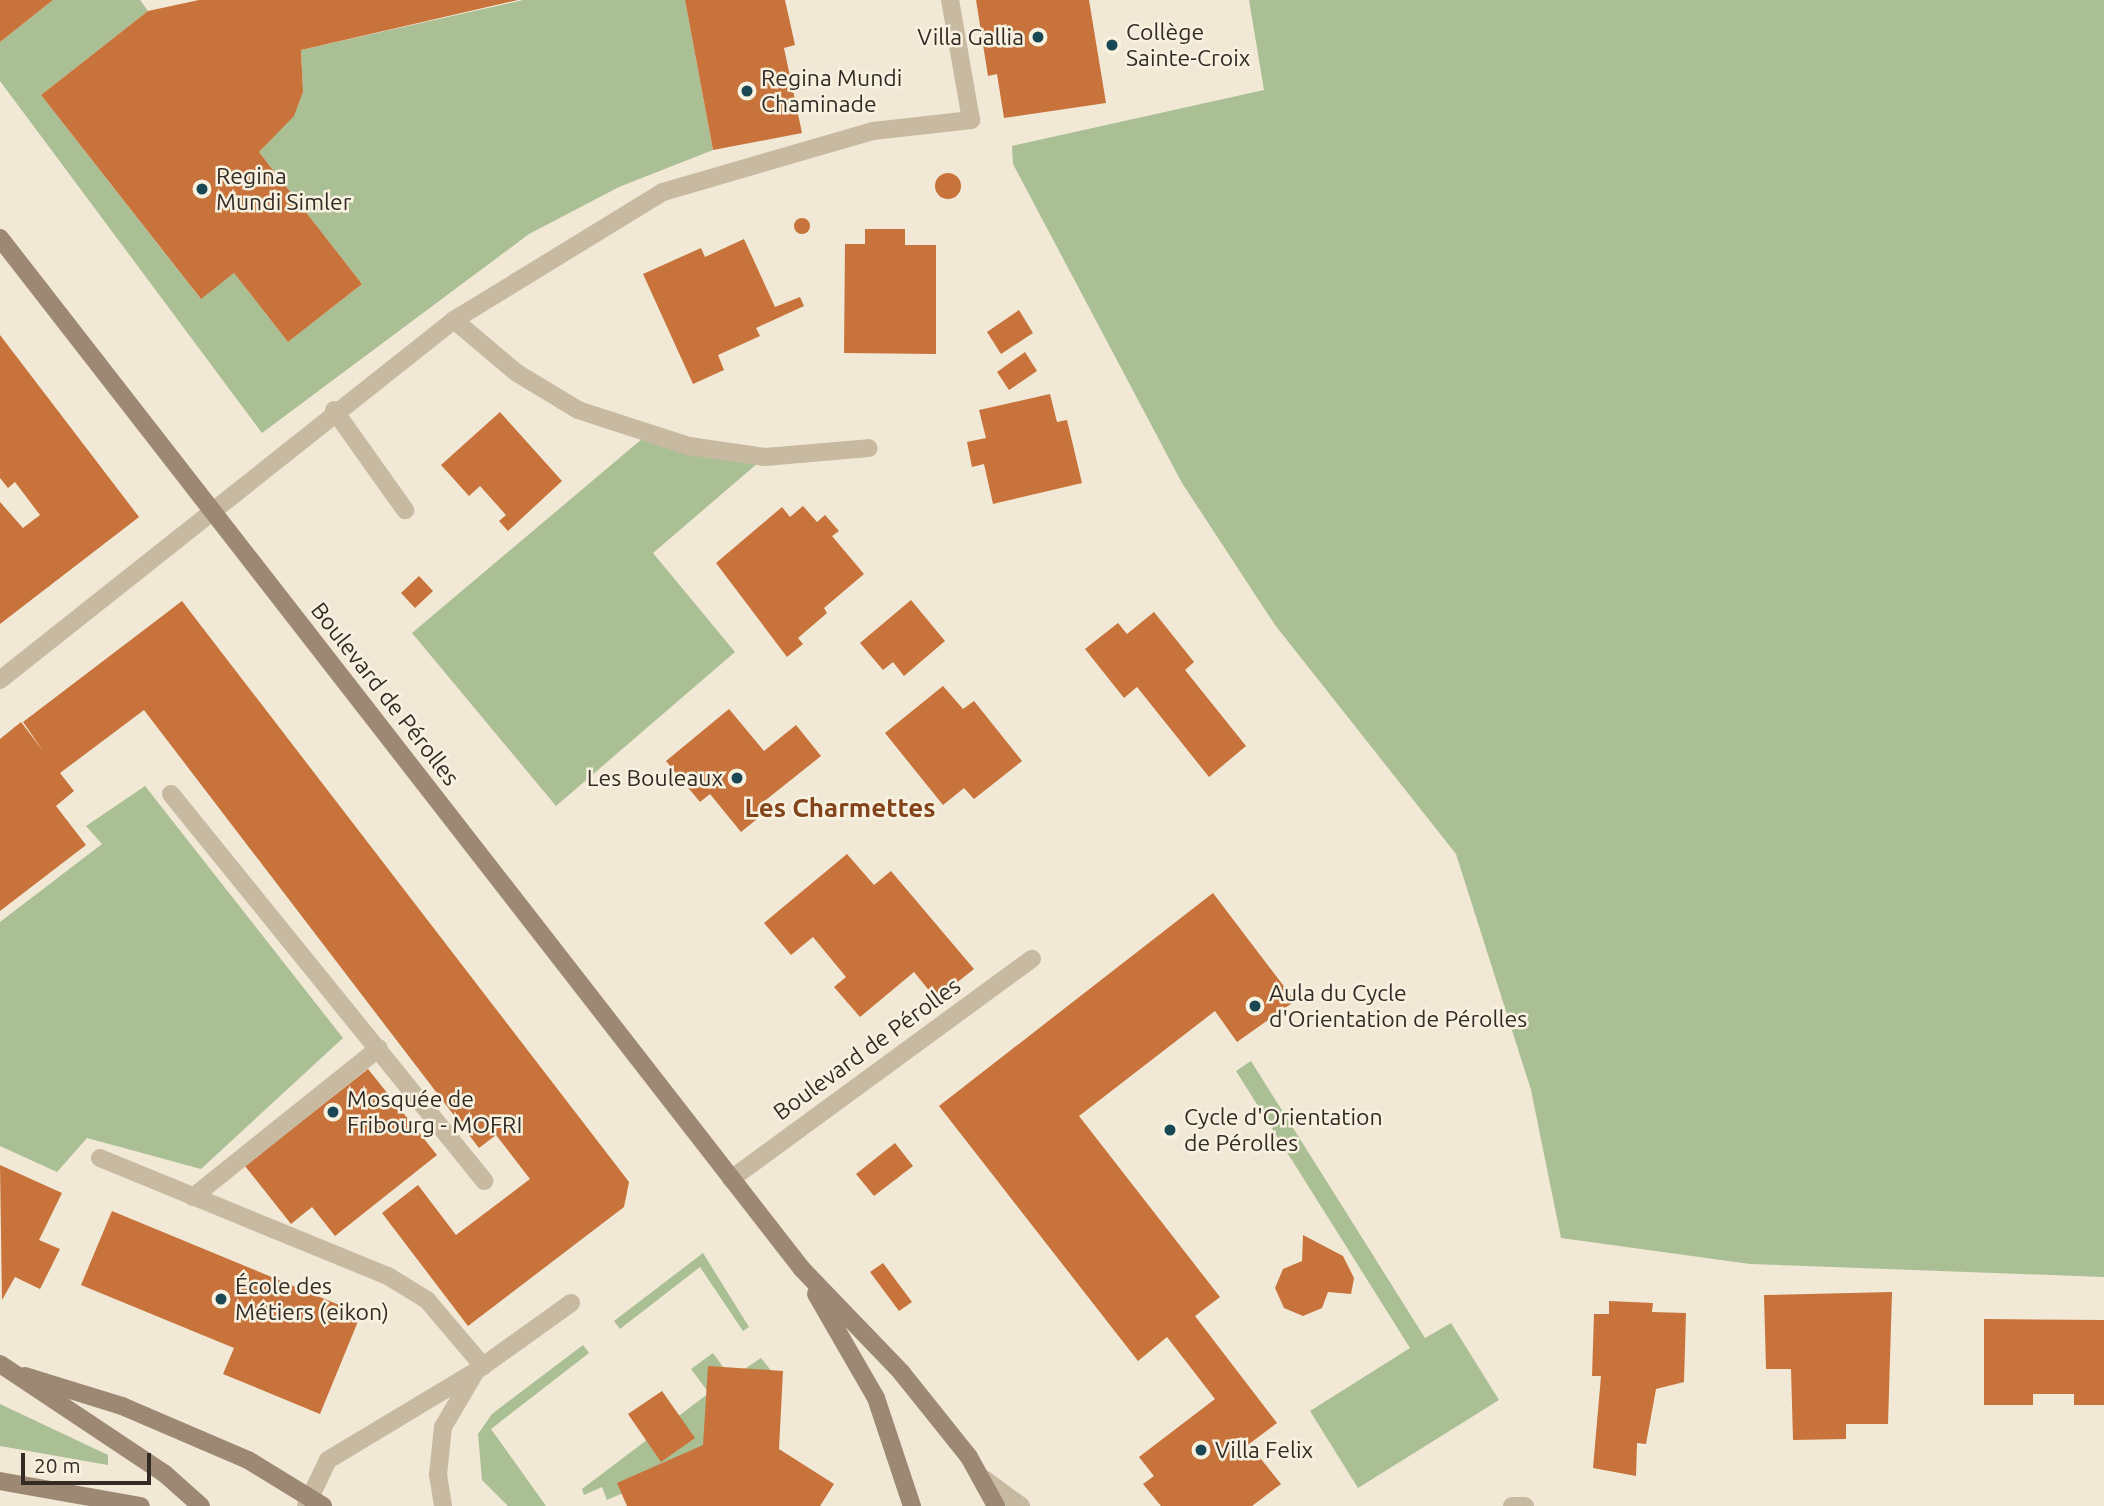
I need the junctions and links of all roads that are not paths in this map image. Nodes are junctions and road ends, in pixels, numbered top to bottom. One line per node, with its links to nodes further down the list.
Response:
1 (950, 0): 3 (street)
2 (0, 238): 7 (main road, Boulevard de Pérolles)
3 (454, 320): 4 (street); 5 (street)
4 (334, 410): 6 (street); 7 (street)
5 (869, 448)
6 (405, 510)
7 (213, 512): 8 (street); 13 (main road, Boulevard de Pérolles)
8 (0, 680)
9 (171, 794): 11 (street)
10 (1032, 959): 13 (street, Boulevard de Pérolles)
11 (379, 1048): 14 (street); 15 (street)
12 (100, 1158): 15 (street)
13 (732, 1180): 16 (main road, Boulevard de Pérolles)
14 (484, 1181)
15 (193, 1197): 19 (street)
16 (802, 1269): 21 (main road, Boulevard de Pérolles); 27 (main road, Boulevard de Pérolles)
17 (571, 1303): 19 (street)
18 (0, 1364): 20 (main road)
19 (480, 1368): 23 (street); 26 (street)
20 (25, 1376): 23 (main road); 25 (main road)
21 (984, 1479): 28 (main road, Boulevard de Pérolles); 29 (street, Boulevard de Pérolles)
22 (0, 1481): 24 (main road)
23 (313, 1503)
24 (141, 1506)
25 (201, 1506)
26 (443, 1506)
27 (912, 1506)
28 (996, 1506)
29 (1021, 1506)
30 (1512, 1506): 31 (street)
31 (1525, 1506)

